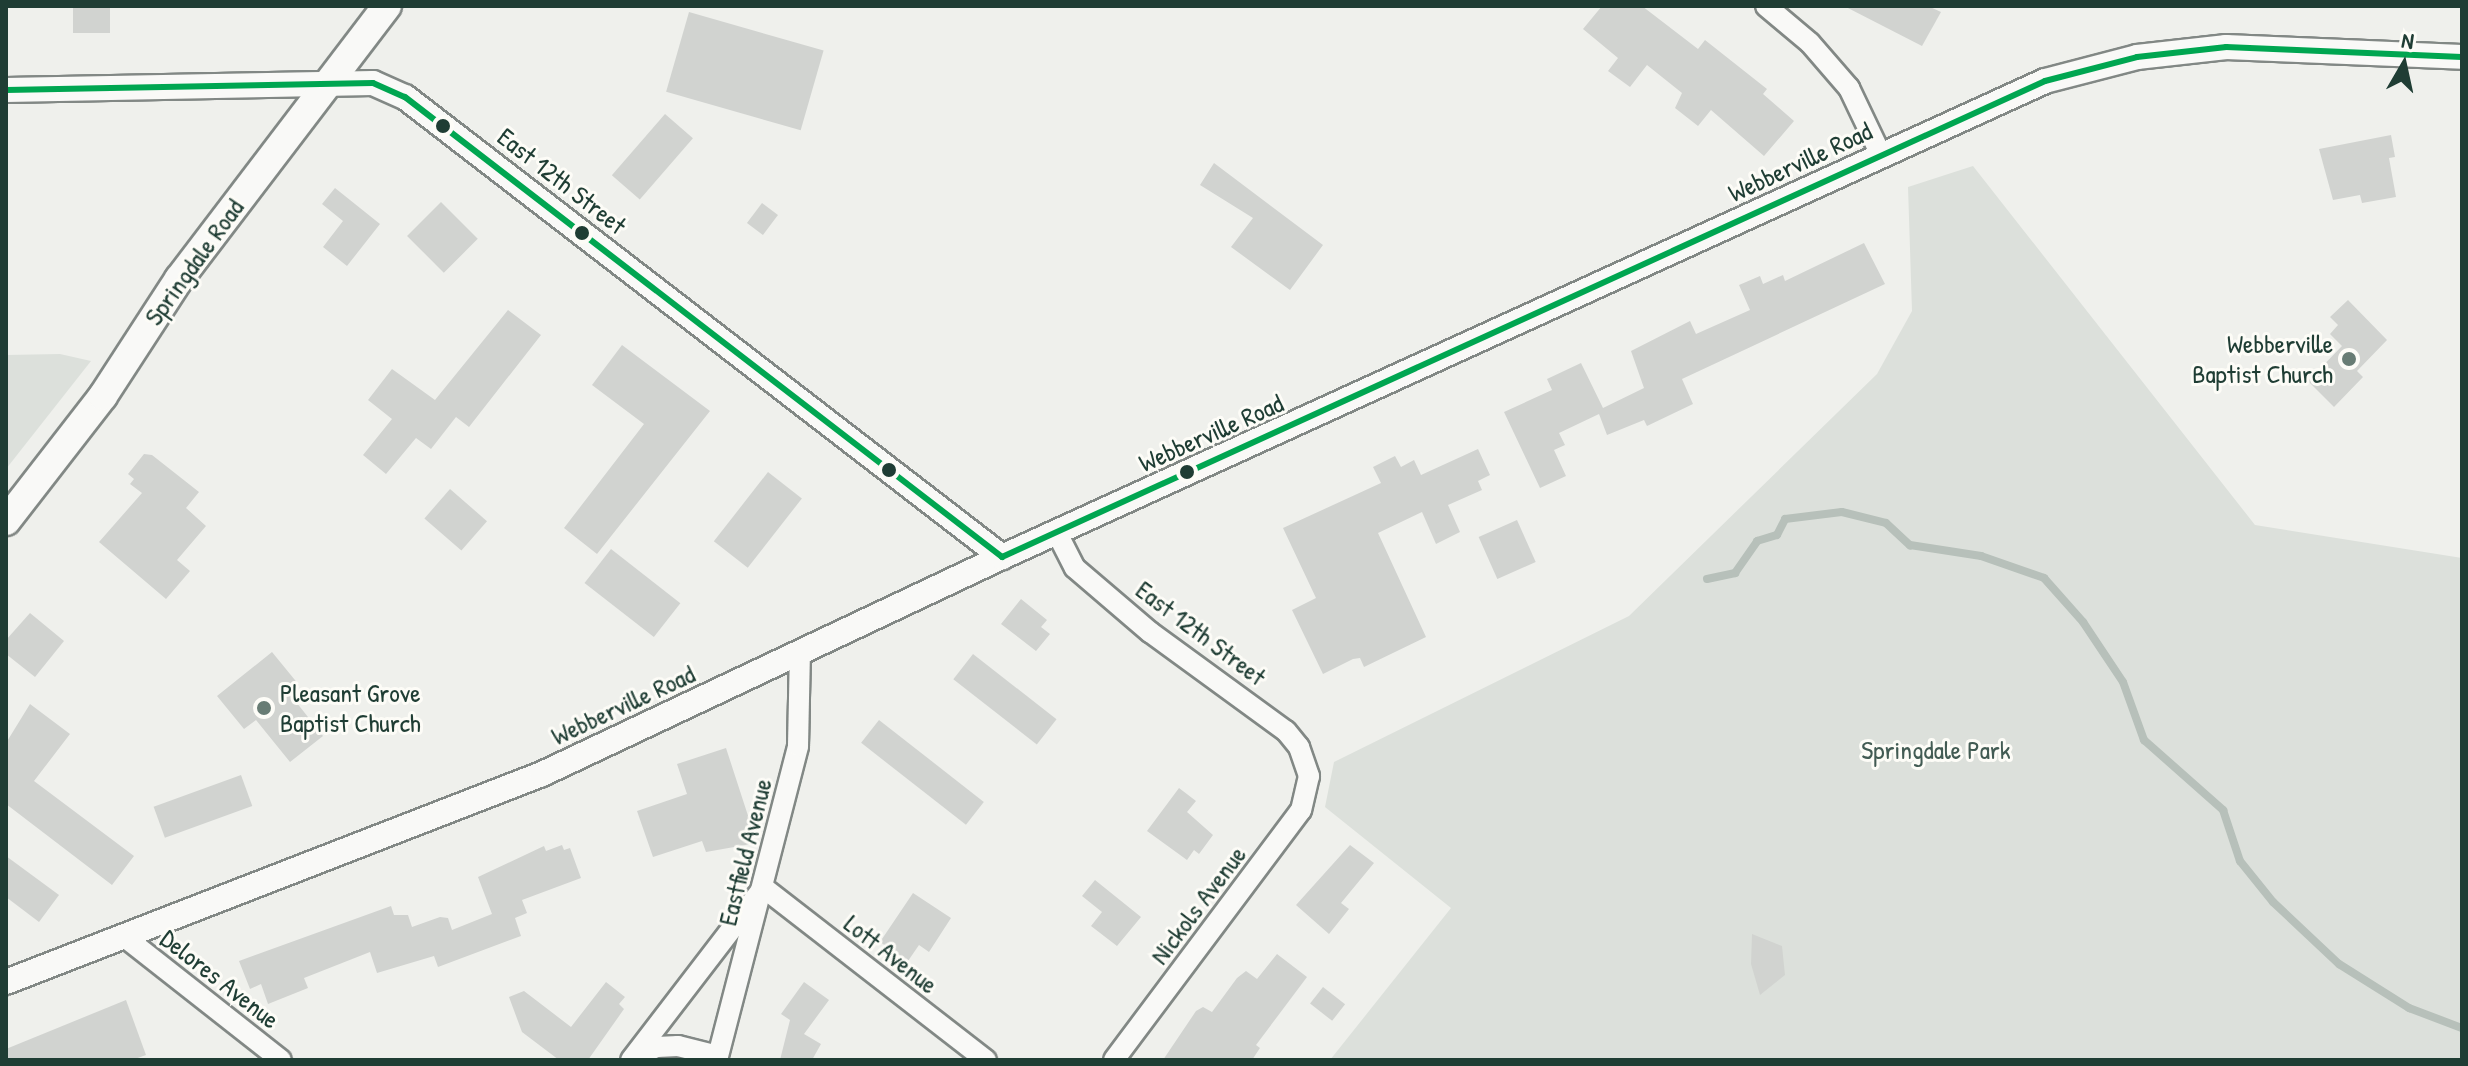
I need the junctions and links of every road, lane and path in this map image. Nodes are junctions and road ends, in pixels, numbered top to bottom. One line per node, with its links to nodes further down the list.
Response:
1 (387, 6): 4 (main road, Springdale Road)
2 (1766, 6): 6 (street)
3 (2462, 57): 6 (street, Webberville Road)
4 (327, 84): 5 (street, East 12th Street); 7 (main road, Springdale Road); 9 (street, East 12th Street)
5 (6, 90)
6 (1881, 155): 8 (street, Webberville Road)
7 (6, 521)
8 (1057, 533): 9 (street, Webberville Road); 11 (street, East 12th Street)
9 (1002, 557): 10 (street, Webberville Road)
10 (800, 653): 12 (street, Eastfield Avenue); 13 (street, Webberville Road)
11 (1309, 776): 19 (street, Nickols Avenue)
12 (764, 888): 15 (street, Eastfield Avenue); 16 (street); 18 (street, Lott Avenue)
13 (126, 938): 14 (street, Webberville Road); 17 (street, Delores Avenue)
14 (6, 982)
15 (718, 1058): 16 (street)
16 (632, 1059)
17 (281, 1060)
18 (986, 1060)
19 (1114, 1060)

